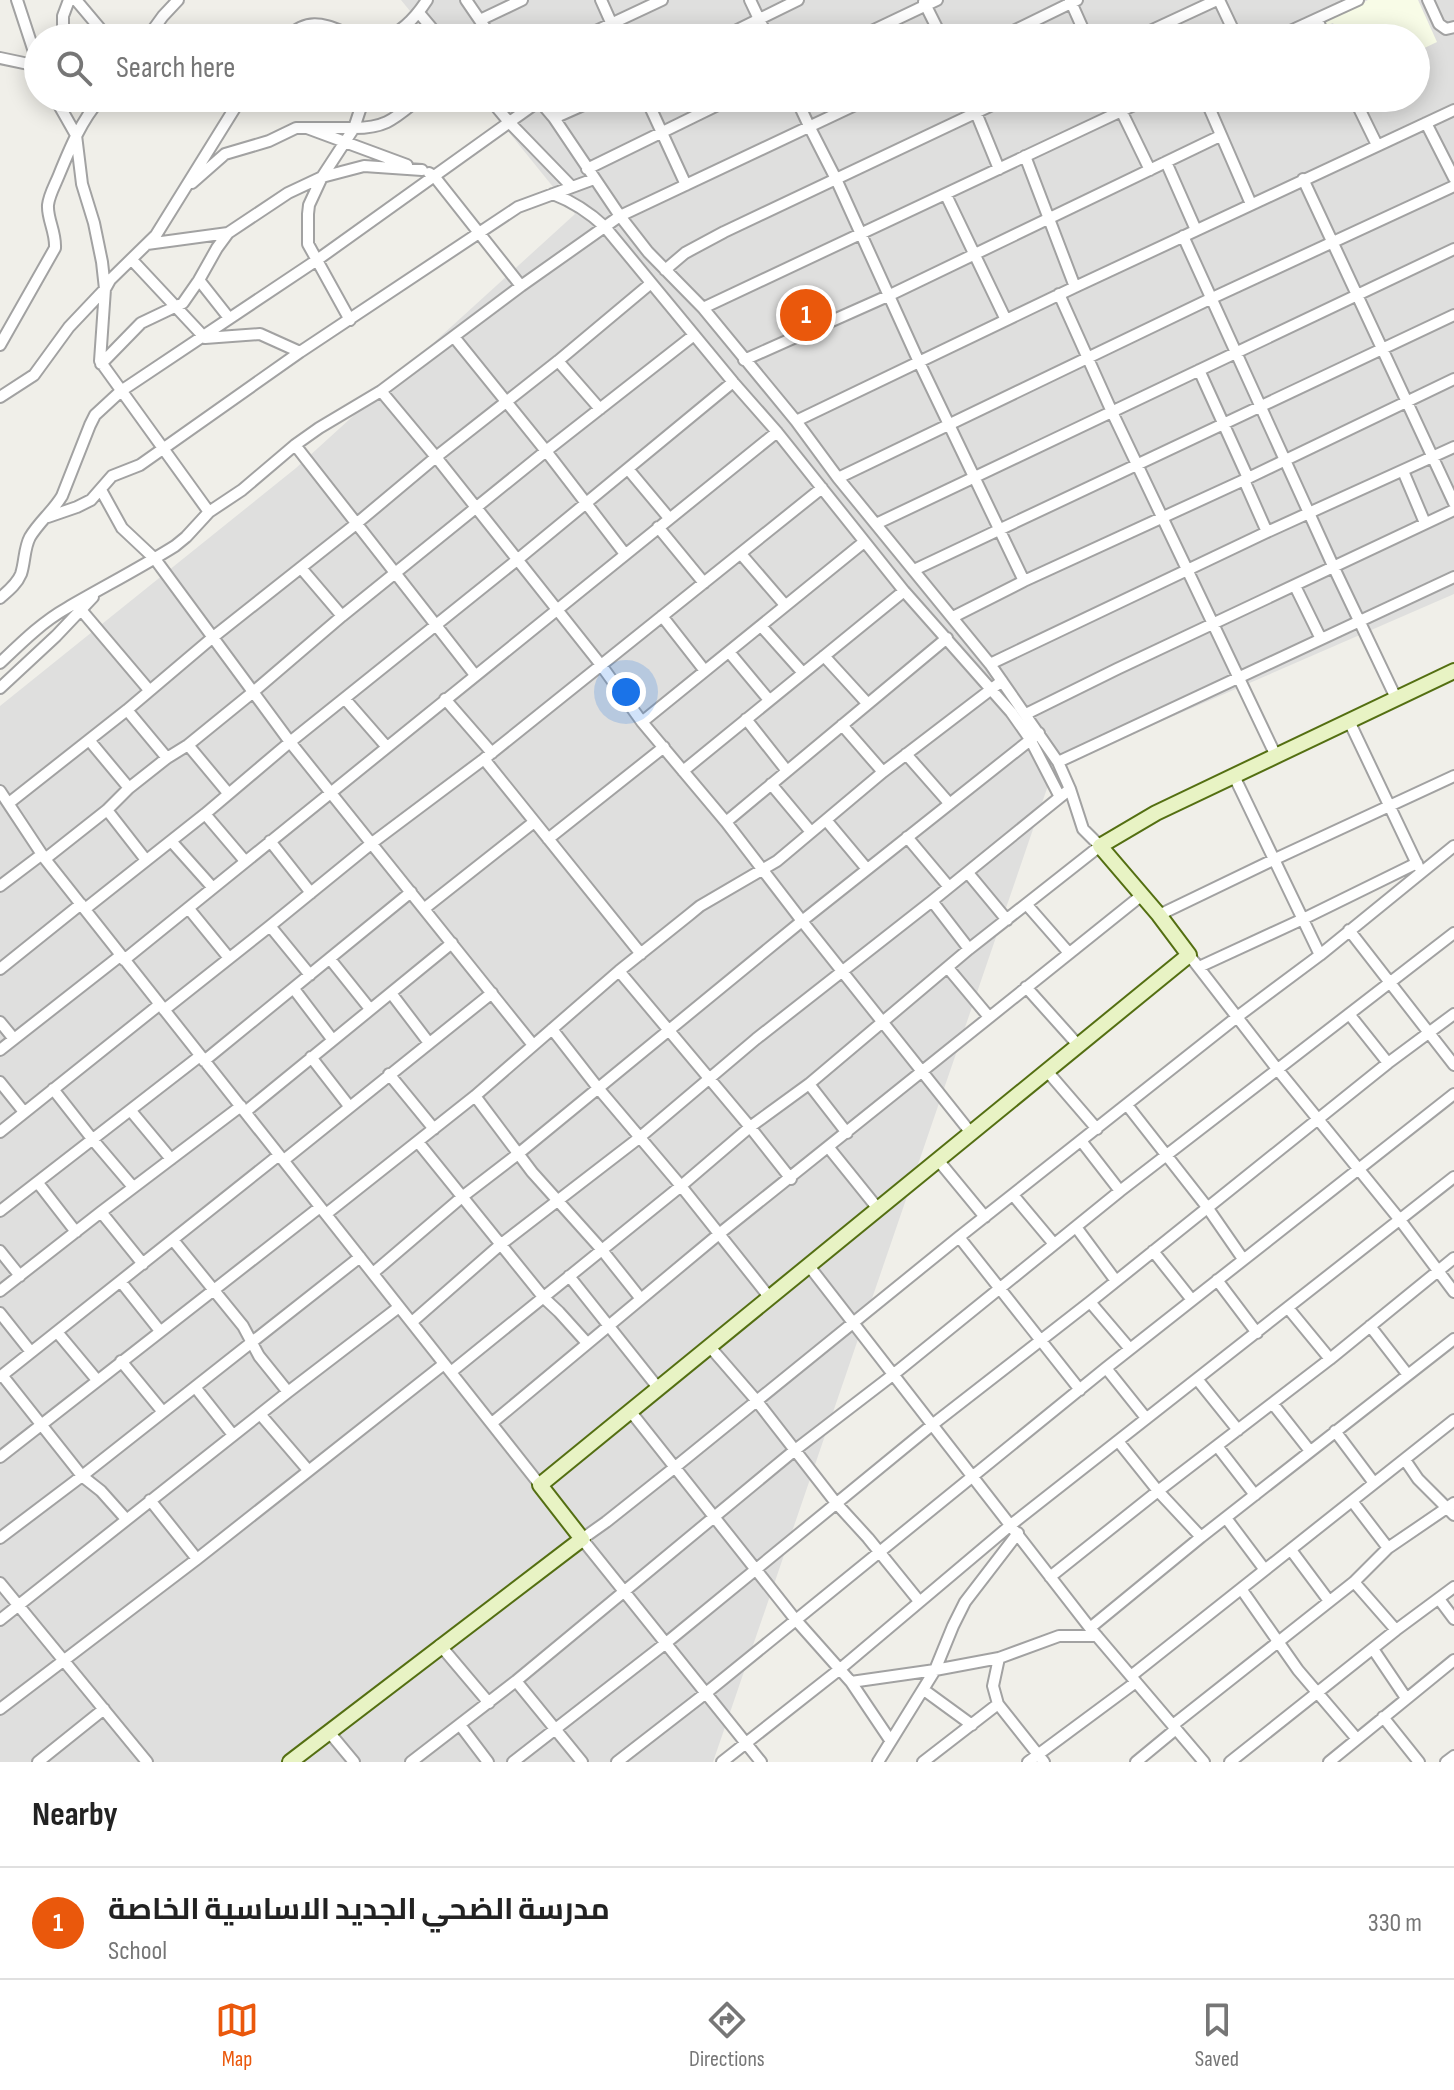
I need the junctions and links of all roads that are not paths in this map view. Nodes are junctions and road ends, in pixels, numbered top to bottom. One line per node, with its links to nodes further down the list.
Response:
1 (17, 0): 23 (street)
2 (69, 0): 24 (street)
3 (76, 0): 25 (street)
4 (178, 0): 26 (street)
5 (427, 0): 18 (street)
6 (466, 0): 21 (street)
7 (522, 0): 21 (street)
8 (601, 0): 22 (street)
9 (662, 0): 22 (street)
10 (750, 0): 19 (street)
11 (798, 0): 19 (street)
12 (937, 0): 17 (street)
13 (1218, 0): 36 (street); 37 (street)
14 (1358, 0): 20 (street)
15 (1428, 0): 40 (street)
16 (1073, 1): 34 (street); 35 (street)
17 (925, 3): 32 (street); 33 (street)
18 (419, 13): 27 (street); 28 (street)
19 (758, 19): 30 (street); 31 (street)
20 (1317, 19): 38 (street); 39 (street)
21 (480, 20): 29 (street)
22 (611, 23)
23 (25, 24)
24 (63, 24)
25 (96, 24)
26 (157, 24)
27 (406, 24)
28 (428, 24)
29 (483, 24)
30 (748, 24)
31 (761, 24)
32 (884, 24)
33 (935, 24)
34 (1027, 24)
35 (1082, 24)
36 (1166, 24)
37 (1230, 24)
38 (1306, 24)
39 (1319, 24)
40 (1453, 31)
41 (2, 56): 42 (street)
42 (24, 62)
43 (1454, 110): 64 (street)
44 (63, 112): 69 (street)
45 (92, 112): 69 (street)
46 (232, 112): 88 (street)
47 (359, 112): 67 (street)
48 (401, 112): 67 (street)
49 (501, 112): 63 (street)
50 (522, 112): 63 (street)
51 (549, 112): 62 (street)
52 (568, 112): 62 (street)
53 (653, 112): 68 (street)
54 (703, 112): 68 (street)
55 (802, 112): 65 (street)
56 (840, 112): 65 (street)
57 (977, 112): 76 (street); 83 (street)
58 (1119, 112): 73 (street)
59 (1121, 112): 78 (street)
60 (1211, 112): 70 (street)
61 (1361, 112): 72 (street)
62 (554, 118): 75 (street)
63 (509, 122): 79 (street); 87 (street)
64 (1426, 123): 72 (street); 81 (street)
65 (809, 126): 83 (street); 85 (street)
66 (307, 128): 67 (street); 71 (street); 88 (street)
67 (354, 128): 71 (street)
68 (662, 132): 75 (street); 85 (street)
69 (76, 135): 111 (street); 125 (street)
70 (1220, 136): 74 (street); 91 (street)
71 (345, 143): 77 (street); 80 (street)
72 (1377, 145): 84 (street)
73 (1025, 156): 76 (street); 93 (street)
74 (1166, 162): 78 (street); 95 (street)
75 (587, 169): 82 (street)
76 (999, 169): 90 (street)
77 (422, 170): 79 (street); 80 (street)
78 (1150, 170): 93 (street)
79 (434, 176): 97 (street); 105 (street)
80 (322, 177): 96 (street); 105 (street)
81 (1454, 178)
82 (594, 179): 87 (street); 92 (street)
83 (836, 179): 98 (street); 106 (street)
84 (1303, 179): 91 (street); 101 (street)
85 (686, 185): 92 (street)
86 (1454, 186): 101 (street)
87 (572, 187): 89 (street)
88 (181, 193): 100 (street)
89 (553, 194): 94 (street); 97 (street)
90 (946, 195): 98 (street); 103 (street)
91 (1251, 204): 95 (street)
92 (620, 216): 94 (street); 106 (street)
93 (1049, 219): 103 (street); 110 (street)
94 (605, 227): 108 (street); 109 (street)
95 (1196, 230): 99 (street)
96 (228, 233): 100 (street); 107 (street)
97 (479, 233): 109 (street); 120 (street)
98 (860, 234): 113 (street); 117 (street)
99 (1183, 236): 110 (street); 115 (street)
100 (147, 244): 104 (street)
101 (1332, 244): 114 (street); 115 (street)
102 (1454, 249): 114 (street)
103 (974, 254): 113 (street); 121 (street)
104 (132, 260): 111 (street); 116 (street)
105 (317, 260): 119 (street); 120 (street)
106 (665, 270): 117 (street)
107 (199, 280): 116 (street); 119 (street)
108 (650, 284): 122 (street); 131 (street)
109 (521, 286): 124 (street)
110 (1075, 287): 112 (street)
111 (105, 289): 133 (street); 139 (street)
112 (1059, 294): 121 (street); 129 (street)
113 (890, 295): 130 (street); 132 (street)
114 (1357, 295): 126 (street); 128 (street)
115 (1210, 299): 128 (street); 129 (street)
116 (177, 307): 123 (street); 133 (street)
117 (703, 308): 130 (street)
118 (1454, 315): 126 (street)
119 (229, 318): 123 (street)
120 (350, 320): 127 (street)
121 (1006, 320): 132 (street)
122 (694, 335): 136 (street); 143 (street)
123 (202, 336): 127 (street); 137 (street)
124 (454, 337): 138 (street); 141 (street)
125 (0, 345)
126 (1382, 349): 140 (street); 142 (street)
127 (300, 352): 151 (street)
128 (1236, 353): 134 (street); 142 (street)
129 (1087, 358): 144 (street); 146 (street)
130 (744, 360): 145 (street)
131 (558, 361): 141 (street); 143 (street)
132 (919, 362): 145 (street); 146 (street)
133 (101, 364): 137 (street)
134 (1199, 370): 144 (street); 147 (street)
135 (1454, 379): 140 (street)
136 (733, 382): 148 (street); 157 (street)
137 (121, 391): 151 (street); 170 (street)
138 (381, 391): 149 (street); 153 (street)
139 (0, 397)
140 (1407, 402): 154 (street); 155 (street)
141 (506, 403): 152 (street); 153 (street)
142 (1261, 406): 147 (street); 155 (street)
143 (600, 409): 152 (street)
144 (1112, 412): 156 (street); 159 (street)
145 (796, 421): 160 (street)
146 (949, 423): 159 (street); 160 (street)
147 (1223, 424): 156 (street); 161 (street)
148 (777, 432): 162 (street); 172 (street)
149 (295, 445): 168 (street); 174 (street)
150 (1454, 447): 154 (street)
151 (164, 448): 163 (street); 168 (street)
152 (546, 451): 164 (street); 166 (street)
153 (436, 457): 166 (street); 174 (street)
154 (1433, 457): 158 (street); 165 (street)
155 (1286, 460): 161 (street); 169 (street)
156 (1137, 464): 171 (street); 177 (street)
157 (628, 469): 164 (street); 172 (street)
158 (1403, 471): 169 (street); 173 (street)
159 (973, 476): 175 (street); 177 (street)
160 (838, 478): 175 (street)
161 (1246, 479): 171 (street); 178 (street)
162 (822, 488): 179 (street); 181 (street)
163 (101, 490): 170 (street); 182 (street)
164 (586, 503): 180 (street); 183 (street)
165 (1454, 503)
166 (475, 509): 183 (street); 188 (street)
167 (1454, 510): 173 (street)
168 (209, 512): 182 (street)
169 (1309, 514): 178 (street); 185 (street)
170 (47, 517): 195 (street)
171 (1162, 517): 187 (street); 190 (street)
172 (669, 518): 176 (street)
173 (1425, 523): 185 (street)
174 (356, 524): 184 (street); 188 (street)
175 (876, 524): 186 (street)
176 (658, 527): 180 (street); 191 (street)
177 (998, 529): 186 (street); 190 (street)
178 (1267, 532): 187 (street)
179 (864, 542): 194 (street); 196 (street)
180 (625, 554): 197 (street)
181 (741, 554): 191 (street); 196 (street)
182 (155, 559): 193 (street); 206 (street)
183 (517, 560): 197 (street); 203 (street)
184 (301, 568): 199 (street); 206 (street)
185 (1334, 568): 192 (street); 202 (street)
186 (914, 570): 201 (street)
187 (1187, 571): 204 (street); 212 (street)
188 (394, 574): 199 (street); 203 (street)
189 (1454, 577): 202 (street)
190 (1024, 581): 201 (street)
191 (704, 583): 200 (street)
192 (1295, 586): 204 (street); 208 (street)
193 (99, 591): 198 (street); 211 (street)
194 (904, 591): 207 (street); 210 (street)
195 (0, 598)
196 (785, 605): 205 (street)
197 (556, 610): 213 (street); 217 (street)
198 (82, 611): 220 (street); 222 (street)
199 (342, 616): 223 (street)
200 (662, 616): 213 (street); 214 (street)
201 (953, 617): 212 (street)
202 (1359, 621): 208 (street); 224 (street)
203 (436, 625): 217 (street); 225 (street)
204 (1213, 625): 218 (street); 230 (street)
205 (761, 626): 209 (street); 216 (street)
206 (212, 638): 222 (street); 223 (street)
207 (947, 638): 221 (street); 228 (street)
208 (1321, 639): 218 (street)
209 (729, 652): 214 (street); 227 (street)
210 (824, 656): 216 (street); 228 (street)
211 (0, 663)
212 (990, 664): 219 (street)
213 (601, 665): 233 (street); 242 (street)
214 (705, 671): 233 (street)
215 (1454, 671): 224 (main road)
216 (803, 673): 227 (street)
217 (475, 675): 226 (street)
218 (1237, 679): 243 (street); 245 (street)
219 (1002, 681): 221 (street); 230 (street)
220 (0, 688)
221 (992, 689): 235 (street); 241 (street)
222 (149, 690): 229 (street)
223 (252, 693): 237 (street); 238 (street)
224 (1396, 698): 232 (main road)
225 (345, 699): 237 (street); 239 (street)
226 (445, 699): 239 (street); 242 (street)
227 (769, 700): 231 (street)
228 (867, 703): 234 (street)
229 (127, 710): 236 (street); 244 (street)
230 (1026, 714): 235 (street)
231 (746, 719): 246 (street); 247 (street)
232 (1349, 721): 243 (main road); 259 (street)
233 (642, 722): 240 (street)
234 (842, 725): 247 (street); 248 (street)
235 (1035, 736): 245 (street); 256 (street); 258 (street)
236 (89, 740): 252 (street); 257 (street)
237 (290, 742): 254 (street); 255 (street)
238 (188, 745): 244 (street); 255 (street)
239 (386, 746): 254 (street)
240 (664, 747): 246 (street); 267 (street)
241 (906, 754): 248 (street); 258 (street)
242 (488, 756): 263 (street); 270 (street)
243 (1276, 756): 249 (main road)
244 (167, 758): 252 (street)
245 (1058, 762): 253 (street)
246 (683, 771): 264 (street)
247 (787, 771): 251 (street)
248 (883, 772): 262 (street)
249 (1234, 776): 271 (main road); 274 (street)
250 (1454, 776): 259 (street)
251 (771, 784): 264 (street); 265 (street)
252 (129, 788): 260 (street)
253 (1070, 789): 256 (street); 271 (street)
254 (331, 792): 269 (street); 270 (street)
255 (228, 793): 261 (street)
256 (1060, 797): 280 (street)
257 (4, 799): 273 (street)
258 (949, 803): 266 (street)
259 (1390, 806): 274 (street); 277 (street)
260 (107, 810): 273 (street); 275 (street)
261 (205, 814): 268 (street); 276 (street)
262 (826, 820): 265 (street); 279 (street)
263 (534, 822): 267 (street); 290 (street)
264 (726, 822): 278 (street)
265 (811, 832): 278 (street)
266 (907, 837): 279 (street); 282 (street)
267 (548, 839): 302 (street)
268 (171, 841): 275 (street); 283 (street)
269 (270, 841): 276 (street); 285 (street)
270 (372, 843): 284 (street); 285 (street)
271 (1100, 846): 286 (main road); 288 (street)
272 (1454, 846): 277 (street)
273 (43, 857): 281 (street); 289 (street)
274 (1275, 859): 292 (street); 293 (street)
275 (146, 860): 289 (street)
276 (245, 861): 283 (street)
277 (1419, 867): 293 (street); 297 (street)
278 (764, 869): 295 (street); 302 (street)
279 (867, 869): 295 (street)
280 (968, 873): 282 (street); 294 (street)
281 (0, 886)
282 (949, 887): 287 (street)
283 (213, 888): 291 (street)
284 (411, 892): 290 (street); 307 (street)
285 (311, 893): 296 (street)
286 (1142, 895): 292 (main road); 301 (street)
287 (932, 901): 300 (street); 312 (street)
288 (1027, 905): 294 (street); 301 (street)
289 (83, 906): 305 (street); 310 (street)
290 (425, 908): 299 (street)
291 (189, 909): 305 (street); 306 (street)
292 (1159, 915): 303 (main road)
293 (1303, 919): 304 (street); 308 (street)
294 (1007, 920): 300 (street)
295 (802, 921): 312 (street); 328 (street)
296 (270, 926): 306 (street); 313 (street)
297 (1349, 930): 304 (street); 314 (street)
298 (1454, 933): 314 (street)
299 (452, 943): 317 (street); 318 (street)
300 (969, 949): 309 (street)
301 (1069, 953): 315 (street)
302 (641, 954): 311 (street)
303 (1189, 955): 308 (street); 334 (main road)
304 (1320, 955): 324 (street)
305 (122, 958): 319 (street); 330 (street)
306 (229, 958): 319 (street)
307 (330, 959): 313 (street); 320 (street)
308 (1199, 967): 324 (street)
309 (948, 968): 323 (street); 325 (street)
310 (0, 969)
311 (619, 971): 327 (street); 328 (street)
312 (843, 972): 325 (street); 344 (street)
313 (310, 975): 316 (street)
314 (1389, 982): 321 (street); 329 (street)
315 (1026, 987): 323 (street); 334 (street)
316 (294, 989): 331 (street); 337 (street)
317 (391, 993): 320 (street); 332 (street)
318 (492, 993): 332 (street); 333 (street)
319 (161, 1007): 337 (street); 348 (street)
320 (370, 1009): 331 (street)
321 (1349, 1014): 338 (street); 340 (street)
322 (1454, 1014): 329 (street)
323 (989, 1017): 341 (street)
324 (1237, 1017): 340 (street); 351 (street)
325 (883, 1021): 341 (street); 346 (street)
326 (0, 1022): 330 (street)
327 (552, 1029): 333 (street); 347 (street)
328 (669, 1031): 344 (street); 347 (street)
329 (1430, 1033): 338 (street); 339 (street)
330 (14, 1039): 335 (street)
331 (332, 1039): 336 (street)
332 (429, 1043): 343 (street)
333 (533, 1045): 350 (street)
334 (1078, 1045): 342 (main road)
335 (0, 1050)
336 (311, 1057): 352 (street); 353 (street)
337 (202, 1058): 353 (street); 354 (street)
338 (1388, 1063): 356 (street)
339 (1454, 1065)
340 (1278, 1070): 356 (street); 369 (street)
341 (922, 1071): 361 (street); 362 (street)
342 (1047, 1071): 359 (street); 362 (main road)
343 (389, 1074): 352 (street); 358 (street)
344 (709, 1078): 357 (street); 363 (street)
345 (0, 1082): 355 (street)
346 (809, 1084): 357 (street); 361 (street)
347 (598, 1088): 363 (street); 368 (street)
348 (53, 1089): 355 (street); 364 (street)
349 (1454, 1094): 373 (street)
350 (475, 1096): 358 (street); 368 (street)
351 (1127, 1105): 359 (street); 369 (street)
352 (349, 1106): 370 (street)
353 (243, 1109): 370 (street); 371 (street)
354 (131, 1111): 364 (street); 371 (street)
355 (24, 1112): 360 (street)
356 (1318, 1120): 373 (street); 383 (street)
357 (750, 1127): 375 (street); 377 (street)
358 (434, 1129): 365 (street)
359 (1097, 1129): 366 (street)
360 (0, 1132)
361 (847, 1133): 367 (street)
362 (971, 1133): 372 (main road)
363 (639, 1138): 377 (street); 382 (street)
364 (93, 1140): 376 (street); 378 (street)
365 (418, 1142): 381 (street); 385 (street)
366 (1082, 1142): 379 (street); 380 (street)
367 (829, 1148): 375 (street); 386 (street)
368 (518, 1154): 381 (street); 382 (street)
369 (1167, 1156): 379 (street); 383 (street)
370 (282, 1157): 385 (street); 394 (street)
371 (171, 1159): 378 (street)
372 (938, 1160): 386 (main road); 388 (street)
373 (1357, 1169): 389 (street); 402 (street)
374 (1454, 1177): 389 (street)
375 (791, 1179): 392 (street)
376 (38, 1183): 384 (street); 391 (street)
377 (681, 1186): 392 (street); 397 (street)
378 (133, 1187): 387 (street)
379 (1120, 1191): 390 (street)
380 (1013, 1195): 388 (street); 395 (street)
381 (462, 1197): 396 (street); 406 (street)
382 (557, 1199): 396 (street); 397 (street)
383 (1207, 1207): 399 (street); 402 (street)
384 (1, 1208)
385 (323, 1210): 400 (street); 412 (street)
386 (879, 1210): 404 (main road)
387 (101, 1212): 391 (street); 403 (street)
388 (985, 1217): 393 (street)
389 (1400, 1220): 405 (street); 422 (street)
390 (1076, 1227): 395 (street); 410 (street)
391 (76, 1232): 407 (street)
392 (719, 1234): 417 (street); 418 (street)
393 (959, 1237): 413 (street); 425 (street)
394 (173, 1240): 403 (street); 412 (street)
395 (1054, 1244): 413 (street)
396 (500, 1245): 416 (street); 424 (street)
397 (602, 1250): 408 (street); 418 (street)
398 (0, 1251): 407 (street)
399 (1153, 1251): 410 (street); 419 (street)
400 (360, 1257): 406 (street); 432 (street)
401 (1454, 1258): 405 (street)
402 (1243, 1259): 409 (street)
403 (143, 1264): 411 (street)
404 (809, 1266): 417 (main road); 425 (street)
405 (1437, 1271): 415 (street); 427 (street)
406 (373, 1273): 421 (street)
407 (20, 1276): 414 (street)
408 (569, 1276): 416 (street); 426 (street)
409 (1217, 1280): 419 (street); 430 (street)
410 (1116, 1281): 420 (street)
411 (121, 1282): 428 (street); 429 (street)
412 (212, 1289): 428 (street); 432 (street)
413 (999, 1290): 433 (street); 442 (street)
414 (0, 1291)
415 (1454, 1292)
416 (544, 1298): 434 (street); 440 (street)
417 (770, 1298): 435 (main road)
418 (641, 1299): 426 (street)
419 (1192, 1300): 436 (street)
420 (1090, 1302): 433 (street); 436 (street)
421 (399, 1307): 424 (street); 450 (street)
422 (1288, 1308): 430 (street); 438 (street)
423 (0, 1313): 437 (street)
424 (412, 1322): 440 (street)
425 (854, 1322): 442 (street); 451 (street)
426 (608, 1326): 434 (street); 448 (street)
427 (1370, 1326): 438 (street); 443 (street)
428 (160, 1331): 439 (street)
429 (57, 1332): 437 (street); 446 (street)
430 (1257, 1333): 445 (street)
431 (1454, 1339): 443 (street)
432 (252, 1341): 447 (street); 450 (street)
433 (1039, 1341): 449 (street); 460 (street)
434 (587, 1343): 458 (street)
435 (710, 1347): 448 (main road); 451 (street)
436 (1130, 1349): 441 (street)
437 (31, 1352): 444 (street)
438 (1330, 1359): 452 (street)
439 (121, 1361): 446 (street); 453 (street)
440 (448, 1368): 458 (street); 471 (street)
441 (1106, 1368): 449 (street); 456 (street)
442 (894, 1374): 460 (street); 466 (street)
443 (1408, 1375): 462 (street)
444 (1, 1376): 459 (street)
445 (1197, 1379): 456 (street); 461 (street)
446 (97, 1380): 459 (street)
447 (195, 1387): 453 (street); 463 (street)
448 (659, 1389): 454 (main road)
449 (1080, 1390): 472 (street)
450 (288, 1392): 455 (street)
451 (756, 1400): 466 (street); 470 (street)
452 (1273, 1404): 461 (street); 467 (street)
453 (163, 1412): 473 (street)
454 (631, 1412): 470 (street); 475 (main road)
455 (260, 1414): 463 (street); 471 (street)
456 (1146, 1418): 464 (street)
457 (1454, 1420): 469 (street)
458 (492, 1423): 475 (street)
459 (41, 1425): 468 (street); 473 (street)
460 (932, 1425): 472 (street); 480 (street)
461 (1238, 1430): 465 (street)
462 (1335, 1431): 467 (street); 474 (street)
463 (233, 1435): 478 (street)
464 (1118, 1441): 476 (street); 485 (street)
465 (1217, 1446): 476 (street); 477 (street)
466 (795, 1450): 480 (street); 482 (street)
467 (1310, 1451): 477 (street)
468 (0, 1457)
469 (1405, 1460): 474 (street); 481 (street)
470 (674, 1468): 482 (street); 488 (street)
471 (308, 1470): 492 (street)
472 (972, 1475): 485 (street); 491 (street)
473 (82, 1476): 484 (street); 487 (street)
474 (1374, 1483): 479 (street)
475 (540, 1485): 488 (main road)
476 (1158, 1491): 486 (street); 495 (street)
477 (1255, 1495): 483 (street)
478 (150, 1500): 484 (street); 492 (street)
479 (1352, 1501): 489 (street); 490 (street)
480 (836, 1503): 491 (street); 493 (street)
481 (1452, 1508): 489 (street)
482 (715, 1517): 493 (street); 500 (street)
483 (1226, 1518): 486 (street); 494 (street)
484 (126, 1519): 504 (street)
485 (1015, 1529): 495 (street); 502 (street); 518 (street)
486 (1201, 1537): 509 (street)
487 (0, 1538)
488 (582, 1539): 500 (street); 512 (main road)
489 (1388, 1548): 496 (street)
490 (1291, 1550): 494 (street); 503 (street)
491 (879, 1553): 502 (street); 505 (street)
492 (197, 1559): 516 (street)
493 (756, 1569): 505 (street); 511 (street)
494 (1265, 1570): 499 (street)
495 (1050, 1577): 509 (street)
496 (1354, 1582): 503 (street); 508 (street)
497 (0, 1583): 504 (street)
498 (1454, 1587): 501 (street)
499 (1242, 1590): 510 (street); 519 (street)
500 (624, 1591): 511 (street); 520 (street)
501 (1439, 1599): 506 (street); 508 (street)
502 (919, 1601): 517 (street)
503 (1329, 1601): 510 (street)
504 (20, 1605): 507 (street); 516 (street)
505 (795, 1619): 517 (street); 524 (street)
506 (1454, 1619)
507 (0, 1620)
508 (1396, 1630): 513 (street)
509 (1094, 1632): 514 (street); 519 (street)
510 (1277, 1641): 523 (street); 533 (street)
511 (666, 1643): 524 (street); 534 (street)
512 (440, 1645): 526 (street); 535 (main road)
513 (1373, 1649): 523 (street); 525 (street)
514 (999, 1658): 518 (street); 527 (street)
515 (1454, 1660): 525 (street)
516 (64, 1661): 528 (street); 529 (street)
517 (840, 1669): 521 (street); 538 (street)
518 (935, 1670): 521 (street); 522 (street)
519 (1133, 1679): 533 (street); 540 (street)
520 (516, 1681): 526 (street); 534 (street)
521 (851, 1682): 537 (street)
522 (924, 1690): 532 (street); 537 (street)
523 (1316, 1692): 536 (street); 557 (street)
524 (706, 1693): 538 (street); 549 (street)
525 (1406, 1698): 530 (street)
526 (489, 1703): 531 (street)
527 (998, 1704): 532 (street); 540 (street)
528 (0, 1709)
529 (104, 1709): 541 (street); 542 (street)
530 (1383, 1717): 536 (street); 559 (street)
531 (460, 1725): 545 (street); 546 (street)
532 (972, 1725): 553 (street)
533 (1174, 1727): 555 (street); 556 (street)
534 (556, 1728): 547 (street); 548 (street)
535 (329, 1732): 543 (main road); 544 (street)
536 (1357, 1739): 558 (street)
537 (890, 1740): 552 (street)
538 (747, 1743): 550 (street); 551 (street)
539 (1454, 1756): 560 (street)
540 (1041, 1758): 554 (street)
541 (38, 1762)
542 (147, 1762)
543 (290, 1762)
544 (354, 1762)
545 (411, 1762)
546 (488, 1762)
547 (513, 1762)
548 (582, 1762)
549 (617, 1762)
550 (722, 1762)
551 (761, 1762)
552 (878, 1762)
553 (923, 1762)
554 (1028, 1762)
555 (1136, 1762)
556 (1204, 1762)
557 (1230, 1762)
558 (1329, 1762)
559 (1419, 1762)
560 (1446, 1762)

